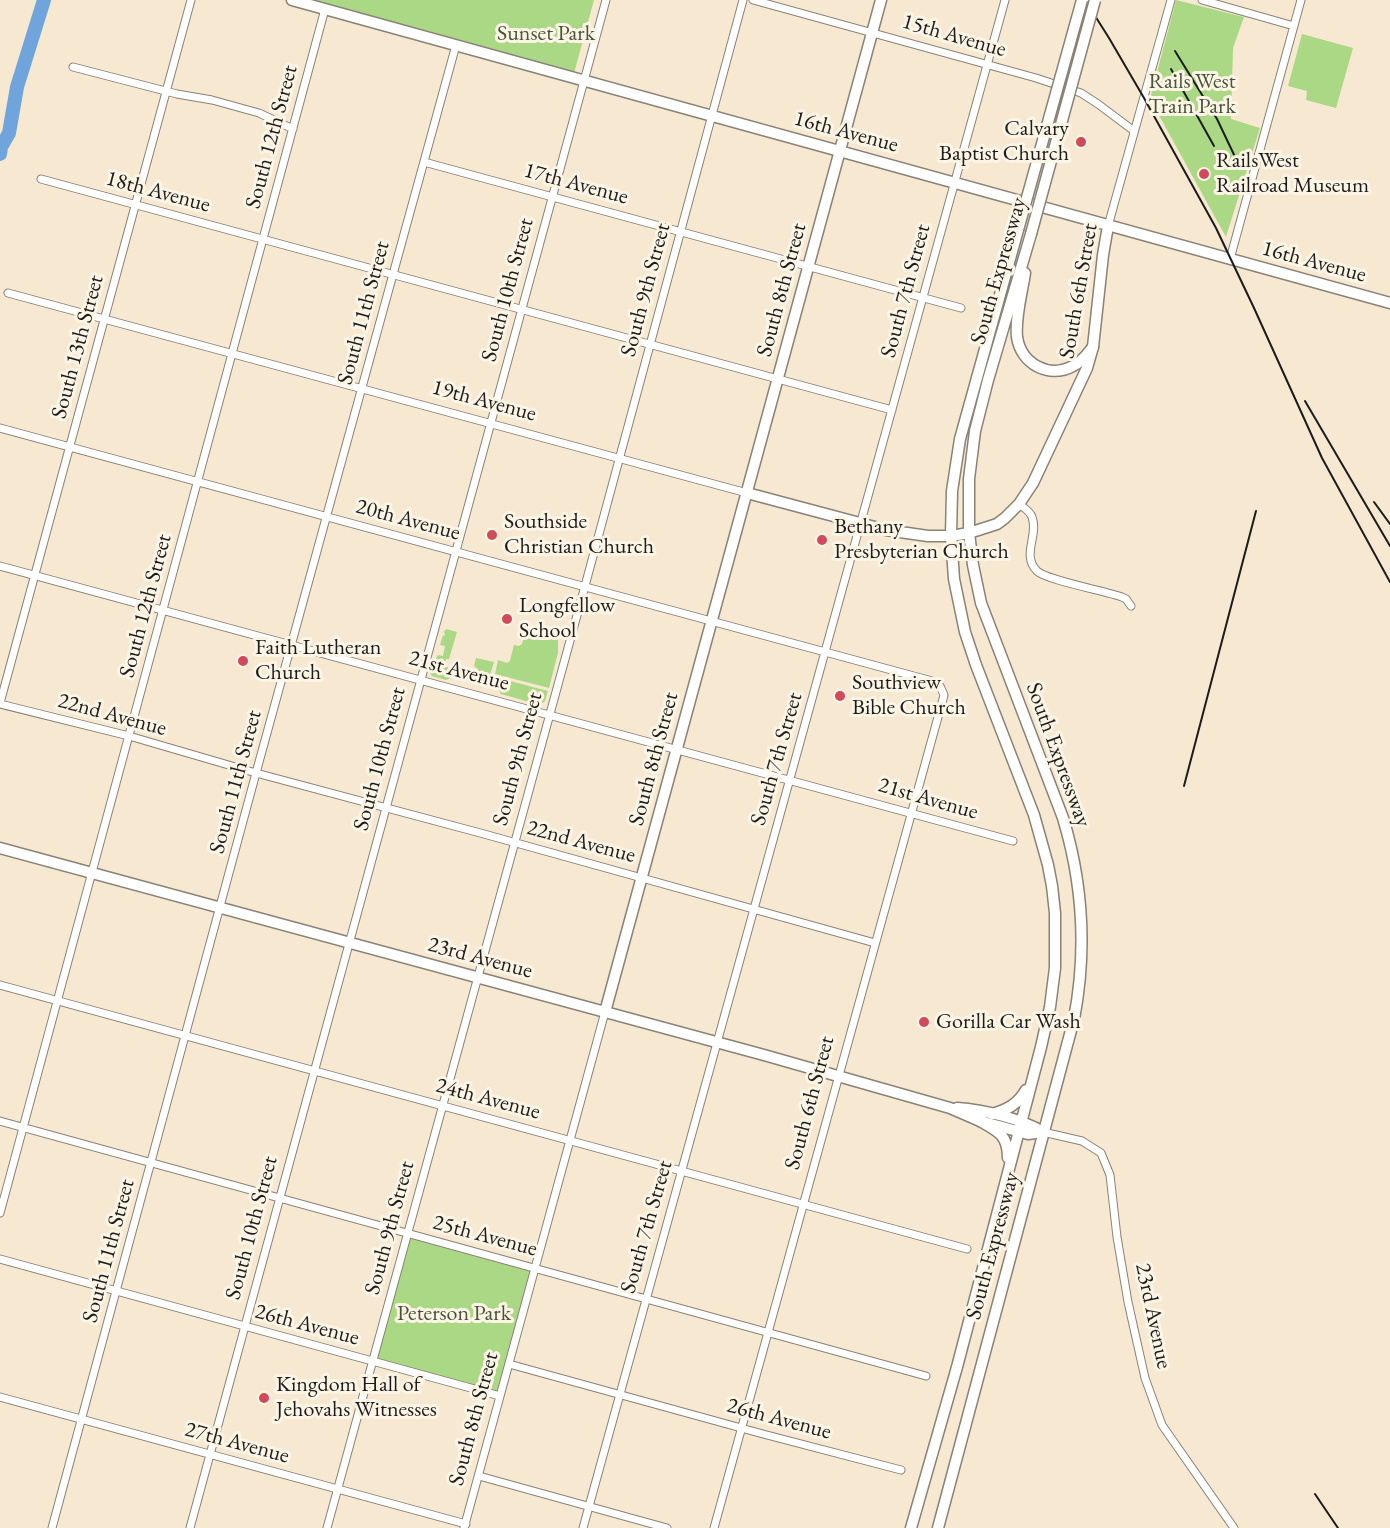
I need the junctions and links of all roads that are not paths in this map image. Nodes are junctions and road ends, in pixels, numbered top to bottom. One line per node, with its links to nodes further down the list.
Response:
1 (191, 0): 20 (street, South 13th Street)
2 (292, 0): 13 (main road, 16th Avenue)
3 (606, 0): 19 (street, South 10th Street)
4 (743, 0): 21 (street, South 9th Street)
5 (753, 0): 15 (street, 15th Avenue)
6 (881, 0): 15 (main road, South 8th Street)
7 (1005, 0): 17 (street, South 7th Street)
8 (1082, 0): 59 (main road, South Expressway, bridge)
9 (1095, 0): 32 (main road, South Expressway, bridge)
10 (1171, 0): 23 (street, South 6th Street)
11 (1202, 0): 14 (street)
12 (1301, 0): 14 (street)
13 (325, 9): 16 (main road, 16th Avenue); 22 (street, South 12th Street)
14 (1294, 26): 34 (street)
15 (872, 32): 17 (street, 15th Avenue); 24 (main road, South 8th Street)
16 (456, 45): 19 (main road, 16th Avenue); 25 (street, South 11th Street)
17 (987, 65): 23 (street, 15th Avenue); 27 (street, South 7th Street)
18 (73, 67): 20 (street)
19 (584, 80): 21 (main road, 16th Avenue); 28 (street, South 10th Street)
20 (166, 91): 22 (street); 29 (street, South 13th Street)
21 (712, 116): 24 (main road, 16th Avenue); 31 (street, South 9th Street)
22 (293, 129): 33 (street, South 12th Street)
23 (1134, 131): 30 (street, South 6th Street)
24 (840, 151): 27 (main road, 16th Avenue); 35 (main road, South 8th Street)
25 (424, 162): 28 (street, 17th Avenue); 36 (street, South 11th Street)
26 (40, 179): 29 (street, 18th Avenue)
27 (955, 182): 30 (main road, 16th Avenue); 38 (street, South 7th Street)
28 (552, 196): 31 (street, 17th Avenue); 41 (street, South 10th Street)
29 (135, 205): 33 (street, 18th Avenue); 42 (street, South 13th Street)
30 (1108, 226): 34 (main road, 16th Avenue); 44 (main road, South 6th Street)
31 (680, 231): 35 (street, 17th Avenue); 43 (street, South 9th Street)
32 (1031, 234): 44 (main road); 58 (main road, South Expressway)
33 (263, 240): 36 (street, 18th Avenue); 45 (street, South 12th Street)
34 (1230, 259): 39 (main road, 16th Avenue)
35 (809, 266): 38 (street, 17th Avenue); 46 (main road, South 8th Street)
36 (393, 275): 41 (street, 18th Avenue); 47 (street, South 11th Street)
37 (8, 293): 42 (street, 19th Avenue)
38 (923, 297): 40 (street, 17th Avenue); 48 (street, South 7th Street)
39 (1390, 303)
40 (961, 308)
41 (521, 310): 43 (street, 18th Avenue); 49 (street, South 10th Street)
42 (105, 318): 45 (street, 19th Avenue); 51 (street, South 13th Street)
43 (650, 344): 46 (street, 18th Avenue); 52 (street, South 9th Street)
44 (1093, 347): 55 (main road, South 6th Street)
45 (233, 353): 47 (street, 19th Avenue); 53 (street, South 12th Street)
46 (778, 379): 48 (street, 18th Avenue); 54 (main road, South 8th Street)
47 (362, 388): 49 (street, 19th Avenue); 56 (street, South 11th Street)
48 (892, 410): 57 (street, South 7th Street)
49 (490, 423): 52 (street, 19th Avenue); 60 (street, South 10th Street)
50 (0, 428): 51 (street, 20th Avenue)
51 (70, 447): 53 (street, 20th Avenue); 62 (street, South 13th Street)
52 (619, 458): 54 (street, 19th Avenue); 63 (street, South 9th Street)
53 (198, 482): 56 (street, 20th Avenue); 65 (street, South 12th Street)
54 (747, 493): 57 (main road, 19th Avenue); 66 (main road, South 8th Street)
55 (1020, 504): 58 (main road, South 6th Street); 64 (street)
56 (327, 517): 60 (street, 20th Avenue); 67 (street, South 11th Street)
57 (861, 523): 59 (main road, 19th Avenue); 68 (street, South 7th Street)
58 (969, 533): 59 (main road, South 6th Street); 104 (main road, South Expressway)
59 (951, 536): 95 (main road, South Expressway)
60 (455, 551): 63 (street, 20th Avenue); 69 (street, South 10th Street)
61 (0, 566): 62 (street, 21st Avenue)
62 (34, 575): 65 (street, 21st Avenue); 71 (street, South 13th Street)
63 (585, 586): 66 (street, 20th Avenue); 72 (street, South 9th Street)
64 (1131, 606)
65 (164, 610): 67 (street, 21st Avenue); 73 (street, South 12th Street)
66 (712, 621): 68 (street, 20th Avenue); 74 (main road, South 8th Street)
67 (292, 645): 69 (street, 21st Avenue); 75 (street, South 11th Street)
68 (825, 652): 70 (street, 20th Avenue); 76 (street, South 7th Street)
69 (421, 680): 72 (street, 21st Avenue); 77 (street, South 10th Street)
70 (942, 689): 78 (street, South 6th Street)
71 (0, 703): 73 (street, 22nd Avenue)
72 (549, 714): 74 (street, 21st Avenue); 80 (street, South 9th Street)
73 (129, 736): 75 (street, 22nd Avenue); 82 (street, South 12th Street)
74 (677, 749): 76 (street, 21st Avenue); 83 (main road, South 8th Street)
75 (256, 773): 77 (street, 22nd Avenue); 84 (street, South 11th Street)
76 (790, 780): 78 (street, 21st Avenue); 85 (street, South 7th Street)
77 (386, 807): 80 (street, 22nd Avenue); 86 (street, South 10th Street)
78 (911, 813): 79 (street, 21st Avenue); 87 (street, South 6th Street)
79 (1013, 841)
80 (514, 842): 83 (street, 22nd Avenue); 88 (street, South 9th Street)
81 (0, 848): 82 (main road, 23rd Avenue)
82 (92, 873): 84 (main road, 23rd Avenue); 90 (street, South 12th Street)
83 (642, 878): 85 (street, 22nd Avenue); 91 (main road, South 8th Street)
84 (220, 908): 86 (main road, 23rd Avenue); 92 (street, South 11th Street)
85 (754, 908): 87 (street, 22nd Avenue); 93 (street, South 7th Street)
86 (349, 942): 88 (main road, 23rd Avenue); 94 (street, South 10th Street)
87 (874, 943): 96 (street, South 6th Street)
88 (477, 977): 91 (main road, 23rd Avenue); 97 (street, South 9th Street)
89 (0, 985): 90 (street, 24th Avenue)
90 (58, 1000): 92 (street, 24th Avenue); 103 (street, South 12th Street)
91 (605, 1012): 93 (main road, 23rd Avenue); 105 (street, South 8th Street)
92 (186, 1035): 94 (street, 24th Avenue); 106 (street, South 11th Street)
93 (717, 1042): 96 (main road, 23rd Avenue); 108 (street, South 7th Street)
94 (314, 1070): 97 (street, 24th Avenue); 109 (street, South 10th Street)
95 (1034, 1074): 99 (main road); 102 (main road, South Expressway)
96 (838, 1076): 98 (main road, 23rd Avenue); 110 (street, South 6th Street)
97 (442, 1105): 105 (street, 24th Avenue); 112 (street, South 9th Street)
98 (950, 1108): 99 (main road, 23rd Avenue); 101 (main road, 23rd Avenue)
99 (992, 1114): 102 (main road, 23rd Avenue)
100 (0, 1121): 103 (street, 25th Avenue)
101 (980, 1121): 102 (main road, 23rd Avenue); 107 (main road)
102 (1019, 1126): 104 (main road, 23rd Avenue); 107 (main road, South Expressway)
103 (23, 1127): 106 (street, 25th Avenue); 111 (street, South 12th Street)
104 (1043, 1132): 141 (main road, South Expressway); 142 (street, 23rd Avenue)
105 (570, 1140): 108 (street, 24th Avenue); 115 (street, South 8th Street)
106 (151, 1163): 109 (street, 25th Avenue); 116 (street, South 11th Street)
107 (1008, 1169): 140 (main road, South Expressway)
108 (681, 1170): 110 (street, 24th Avenue); 117 (street, South 7th Street)
109 (279, 1198): 112 (street, 25th Avenue); 118 (street, South 10th Street)
110 (802, 1204): 113 (street, 24th Avenue); 119 (street, South 6th Street)
111 (0, 1213)
112 (407, 1233): 115 (street, 25th Avenue); 120 (street, South 9th Street)
113 (967, 1249)
114 (0, 1259): 116 (street, 26th Avenue)
115 (535, 1268): 117 (street, 25th Avenue); 121 (street, South 8th Street)
116 (116, 1292): 118 (street, 26th Avenue); 126 (street, South 11th Street)
117 (646, 1298): 119 (street, 25th Avenue); 123 (street, South 7th Street)
118 (244, 1326): 120 (street, 26th Avenue); 128 (street, South 10th Street)
119 (767, 1332): 122 (street, 25th Avenue); 127 (street, South 6th Street)
120 (372, 1361): 124 (street, 26th Avenue); 131 (street, South 9th Street)
121 (509, 1364): 123 (street, 26th Avenue); 124 (street, South 8th Street)
122 (926, 1376)
123 (619, 1395): 127 (street, 26th Avenue); 132 (street, South 7th Street)
124 (500, 1396): 130 (street, South 8th Street)
125 (0, 1397): 126 (street, 27th Avenue)
126 (82, 1420): 128 (street, 27th Avenue); 134 (street, South 11th Street)
127 (741, 1428): 129 (street, 26th Avenue); 139 (street, South 6th Street)
128 (210, 1455): 131 (street, 27th Avenue); 135 (street, South 10th Street)
129 (901, 1470)
130 (478, 1476): 132 (street); 133 (street, South 8th Street)
131 (337, 1489): 133 (street, 27th Avenue); 136 (street, South 9th Street)
132 (589, 1506): 137 (street, South 7th Street); 138 (street)
133 (465, 1526)
134 (52, 1528)
135 (190, 1528)
136 (327, 1528)
137 (583, 1528)
138 (667, 1528)
139 (714, 1528)
140 (911, 1528)
141 (938, 1528)
142 (1234, 1528)

